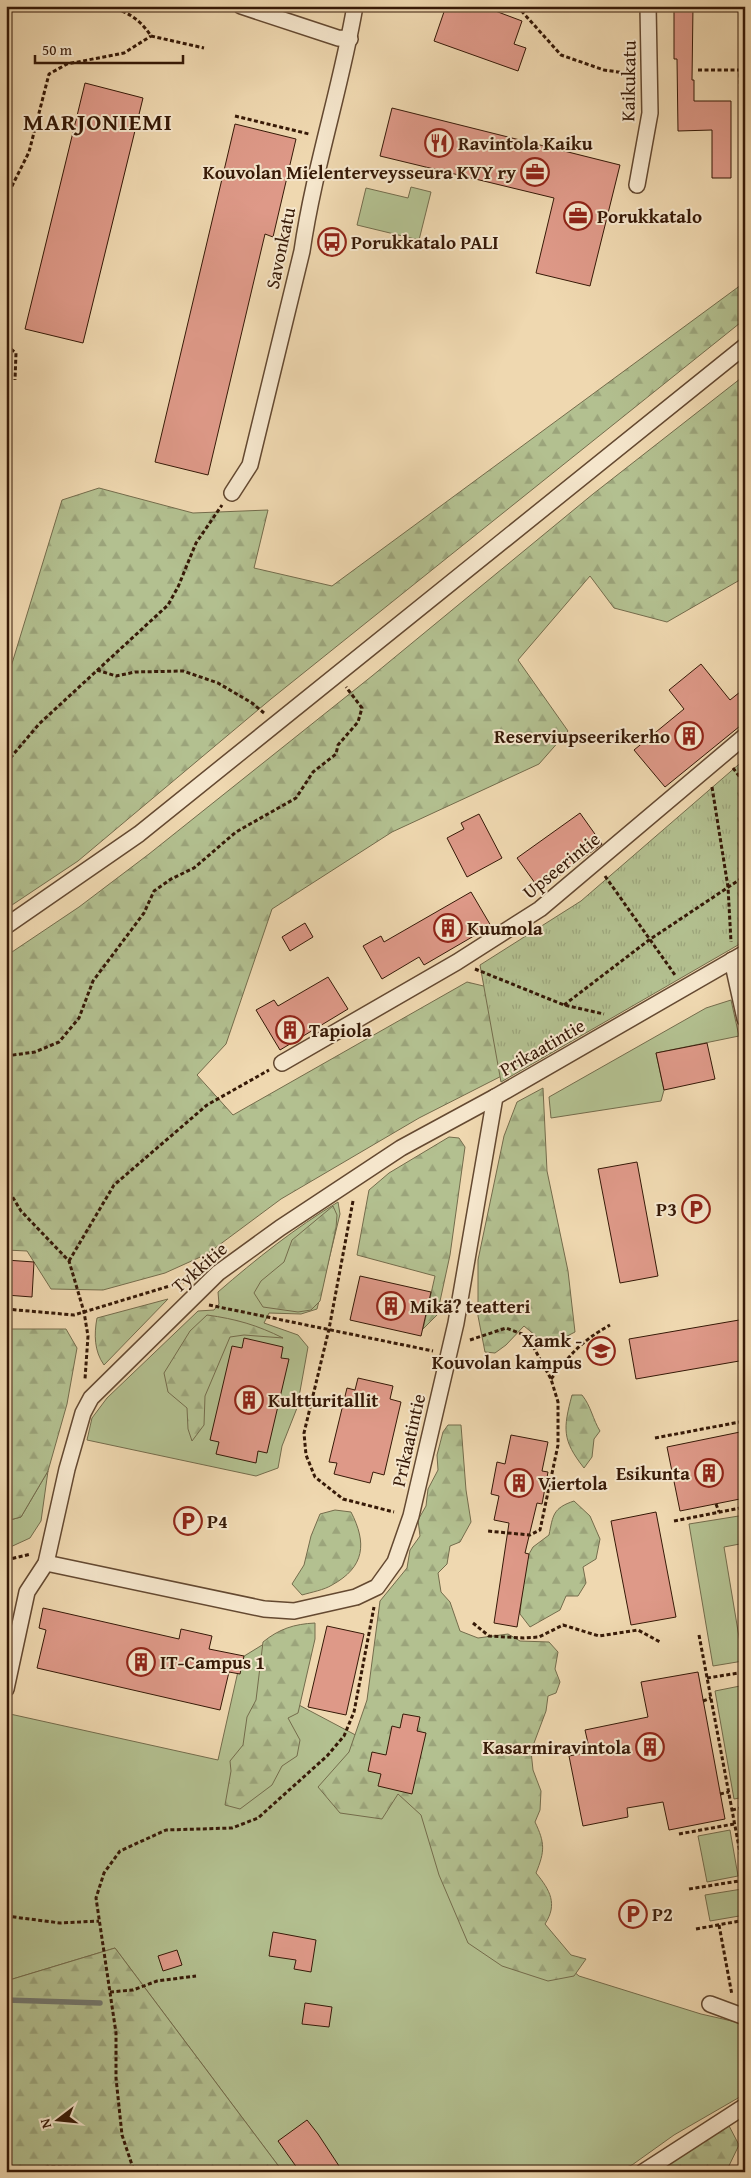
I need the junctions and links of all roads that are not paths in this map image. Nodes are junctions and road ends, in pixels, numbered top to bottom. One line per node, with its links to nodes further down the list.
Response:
1 (241, 6): 4 (street)
2 (355, 6): 4 (street, Savonkatu)
3 (648, 6): 5 (street, Kaikukatu)
4 (350, 39): 7 (street, Savonkatu)
5 (637, 185)
6 (745, 346): 9 (street)
7 (232, 493)
8 (745, 736): 12 (street, Upseerintie)
9 (6, 926)
10 (738, 956): 11 (street); 13 (street, Prikaatintie)
11 (745, 1019)
12 (282, 1062)
13 (495, 1097): 14 (street, Tykkitie); 14 (street, Prikaatintie)
14 (47, 1556): 15 (street)
15 (6, 1689)
16 (710, 2004): 17 (street)
17 (745, 2017)
18 (745, 2106): 19 (street)
19 (643, 2172)

